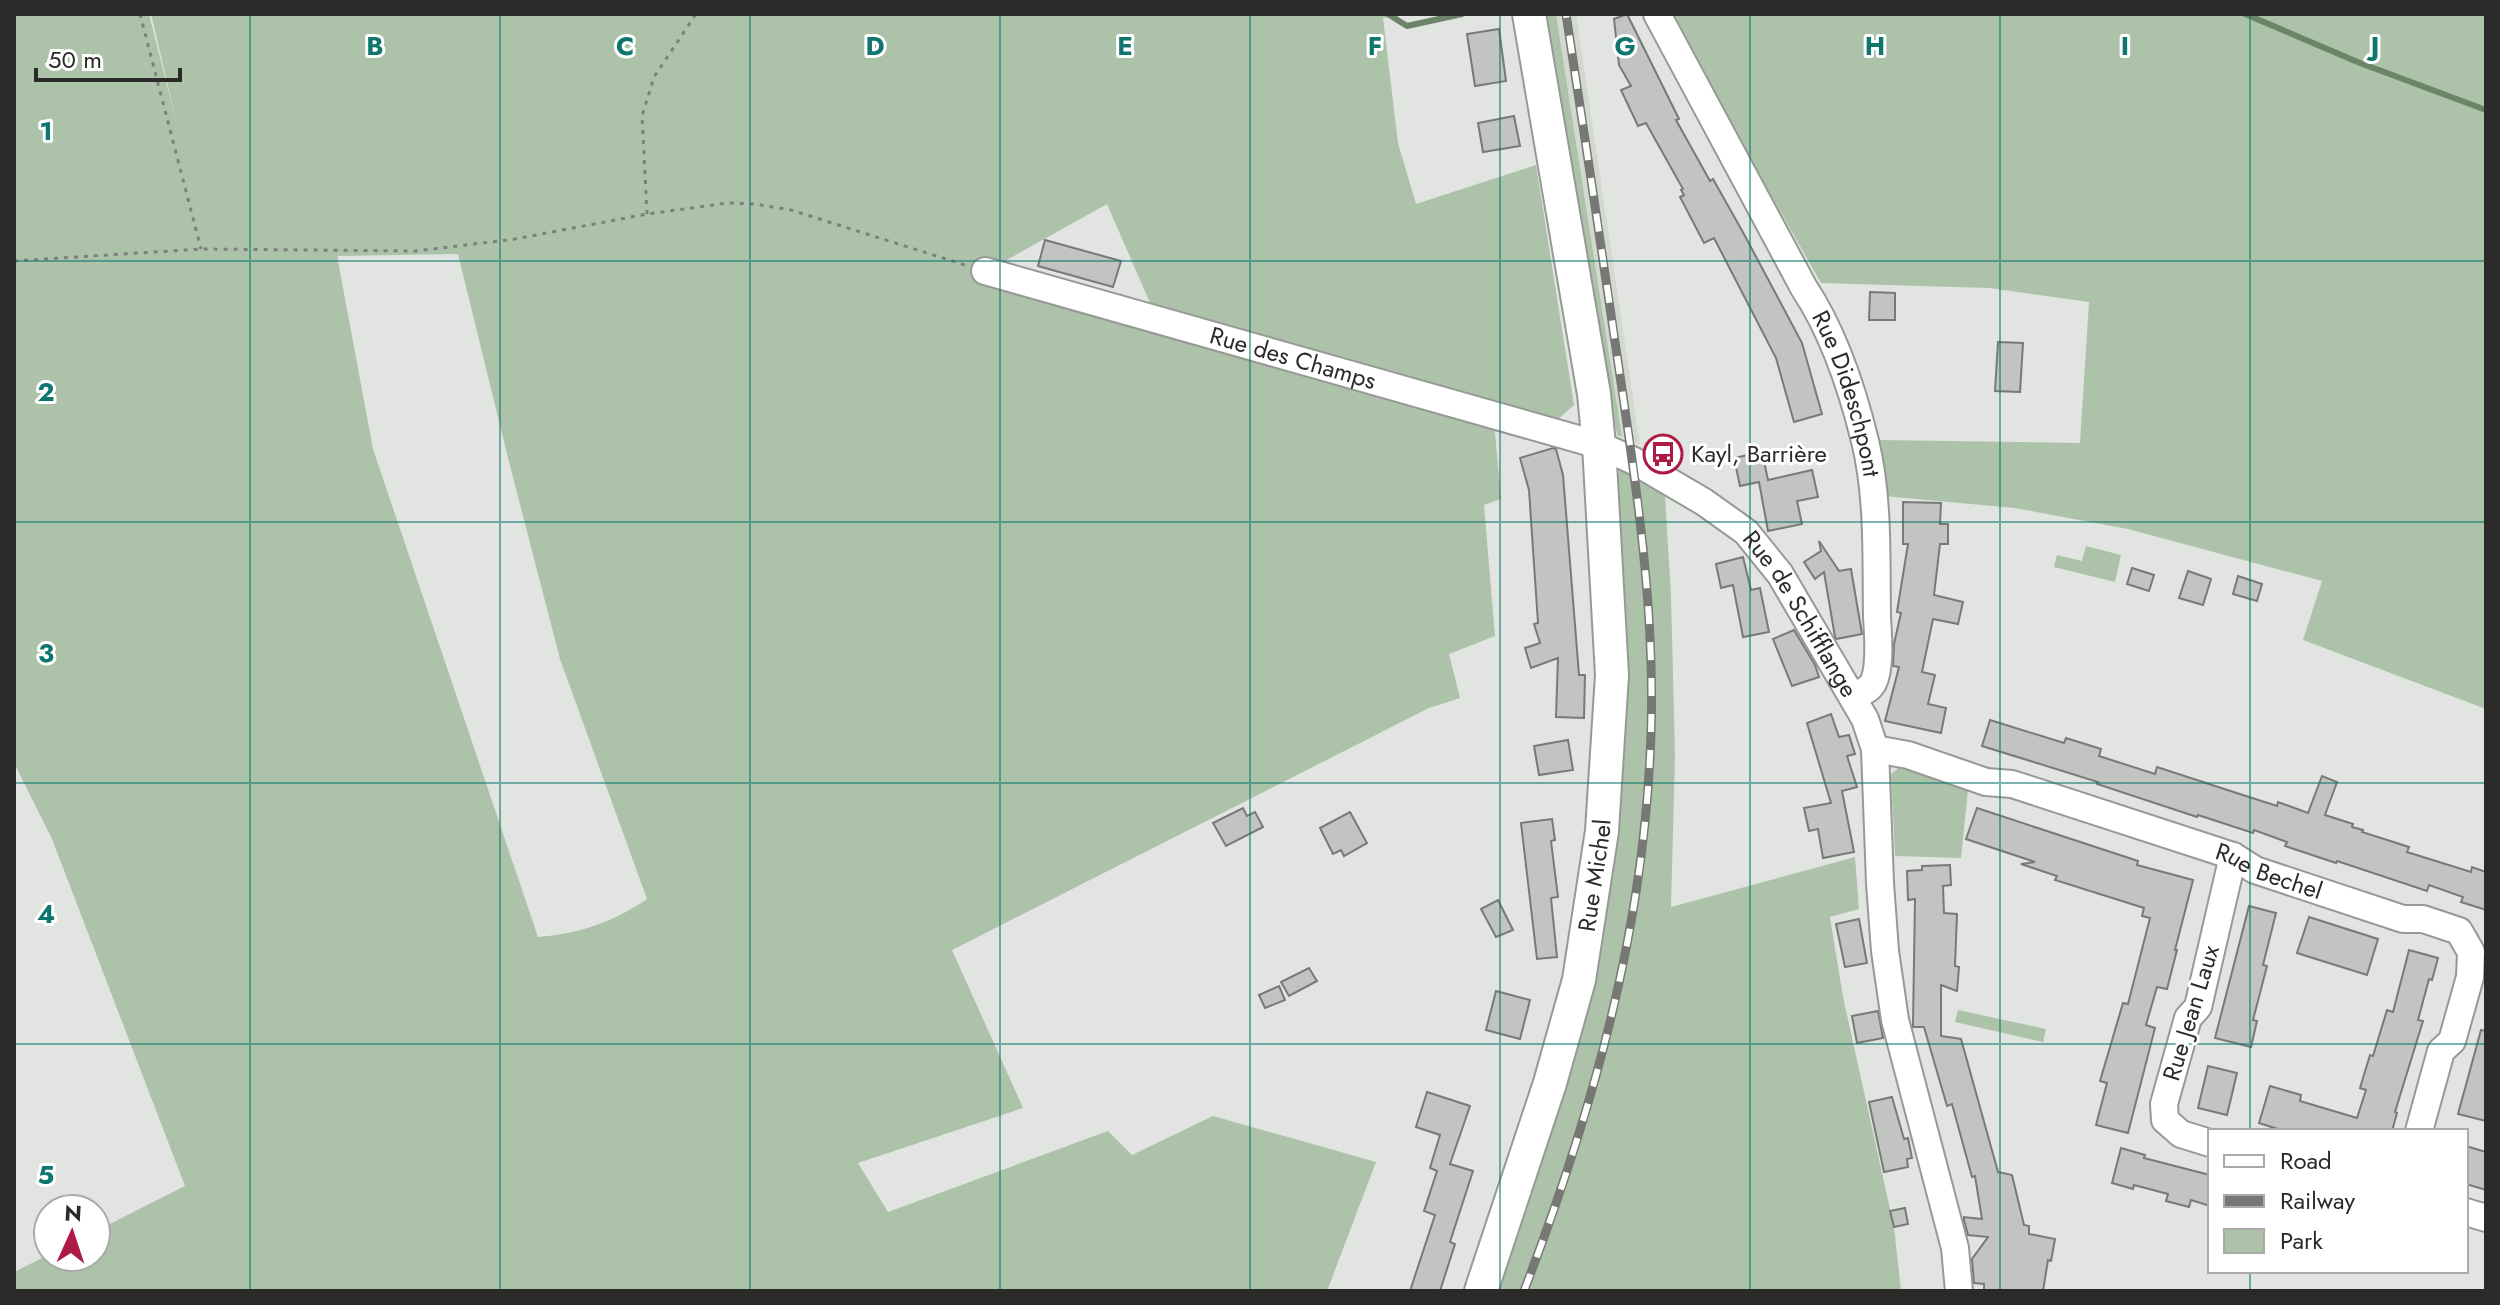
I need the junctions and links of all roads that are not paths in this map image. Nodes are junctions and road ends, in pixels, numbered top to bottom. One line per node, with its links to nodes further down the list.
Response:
1 (1529, 14): 4 (main road)
2 (1657, 14): 5 (street, Rue Dideschpont)
3 (985, 271): 4 (street, Rue des Champs)
4 (1599, 445): 5 (street, Rue de Schifflange); 10 (main road, Rue Michel)
5 (1852, 694): 6 (street, Rue de Schifflange)
6 (1875, 749): 7 (street, Rue Bechel); 11 (street, Rue de Schifflange)
7 (2233, 856): 8 (street, Rue Bechel); 9 (street, Rue Jean Laux)
8 (2420, 1129)
9 (2208, 1142)
10 (1481, 1291)
11 (1959, 1291)

